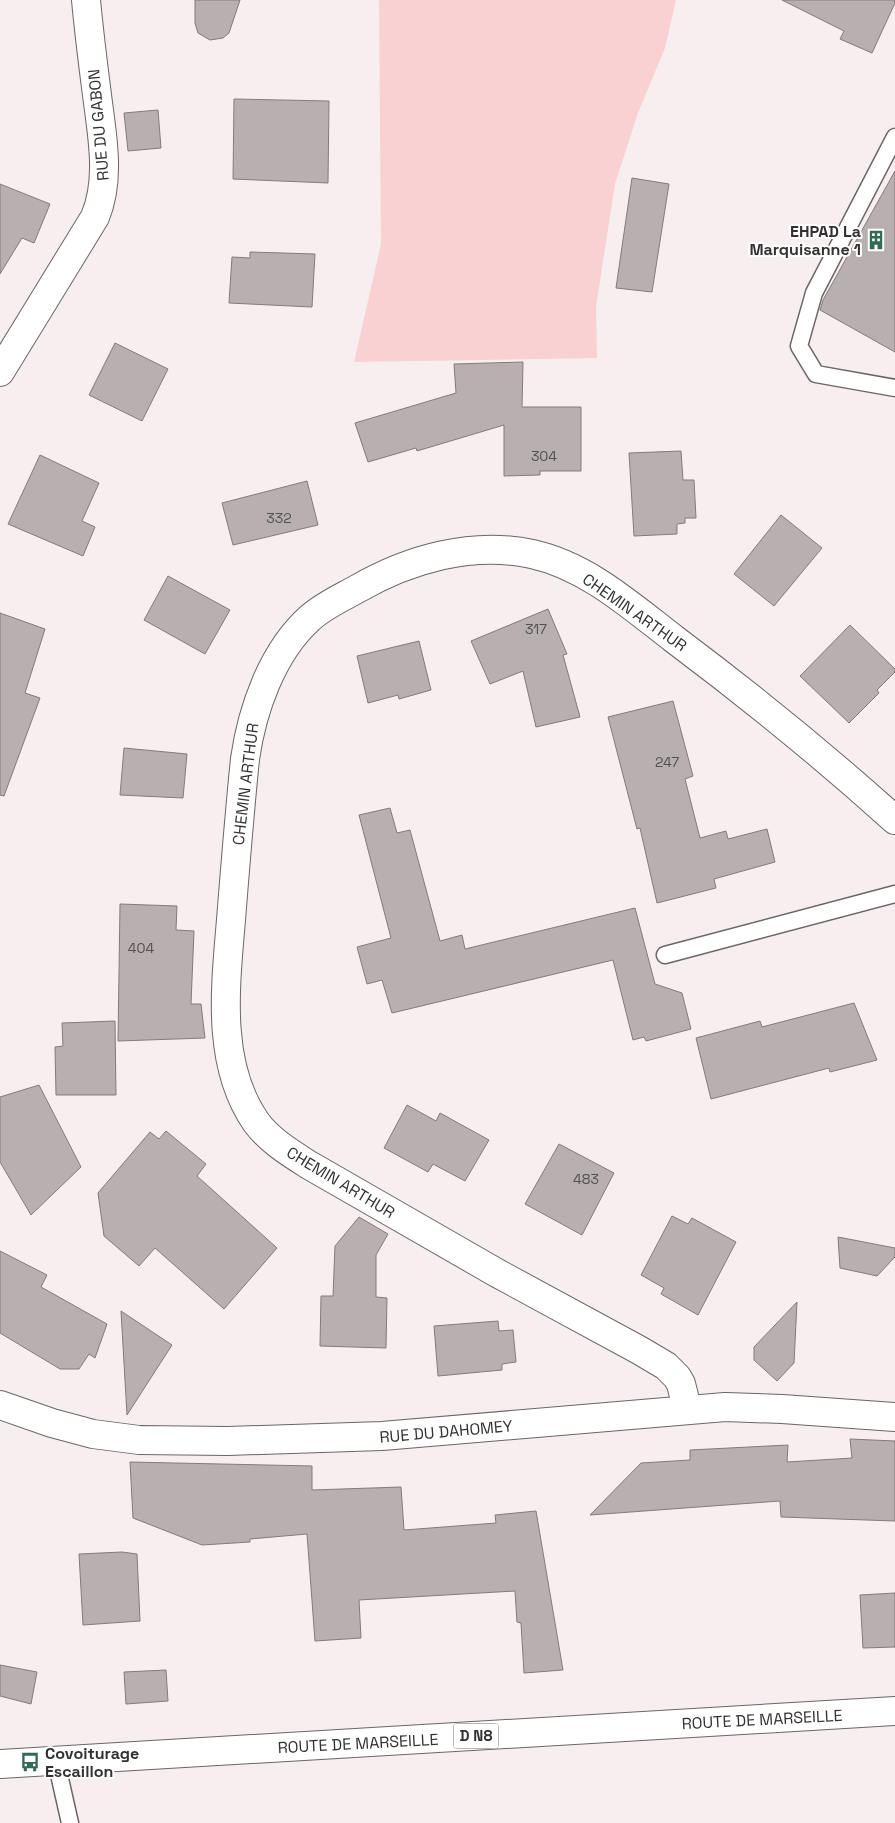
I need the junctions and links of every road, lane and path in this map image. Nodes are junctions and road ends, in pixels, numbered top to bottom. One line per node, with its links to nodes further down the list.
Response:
1 (86, 0): 3 (street, RUE DU GABON)
2 (895, 137): 4 (lane)
3 (0, 372)
4 (895, 388)
5 (895, 820): 9 (street, CHEMIN ARTHUR)
6 (895, 894): 7 (lane)
7 (665, 955)
8 (0, 1405): 9 (street, RUE DU DAHOMEY)
9 (686, 1409): 10 (street, RUE DU DAHOMEY)
10 (895, 1417)
11 (895, 1711): 12 (street, ROUTE DE MARSEILLE / D N8)
12 (56, 1761): 13 (street, ROUTE DE MARSEILLE / D N8); 14 (lane)
13 (0, 1764)
14 (70, 1823)

